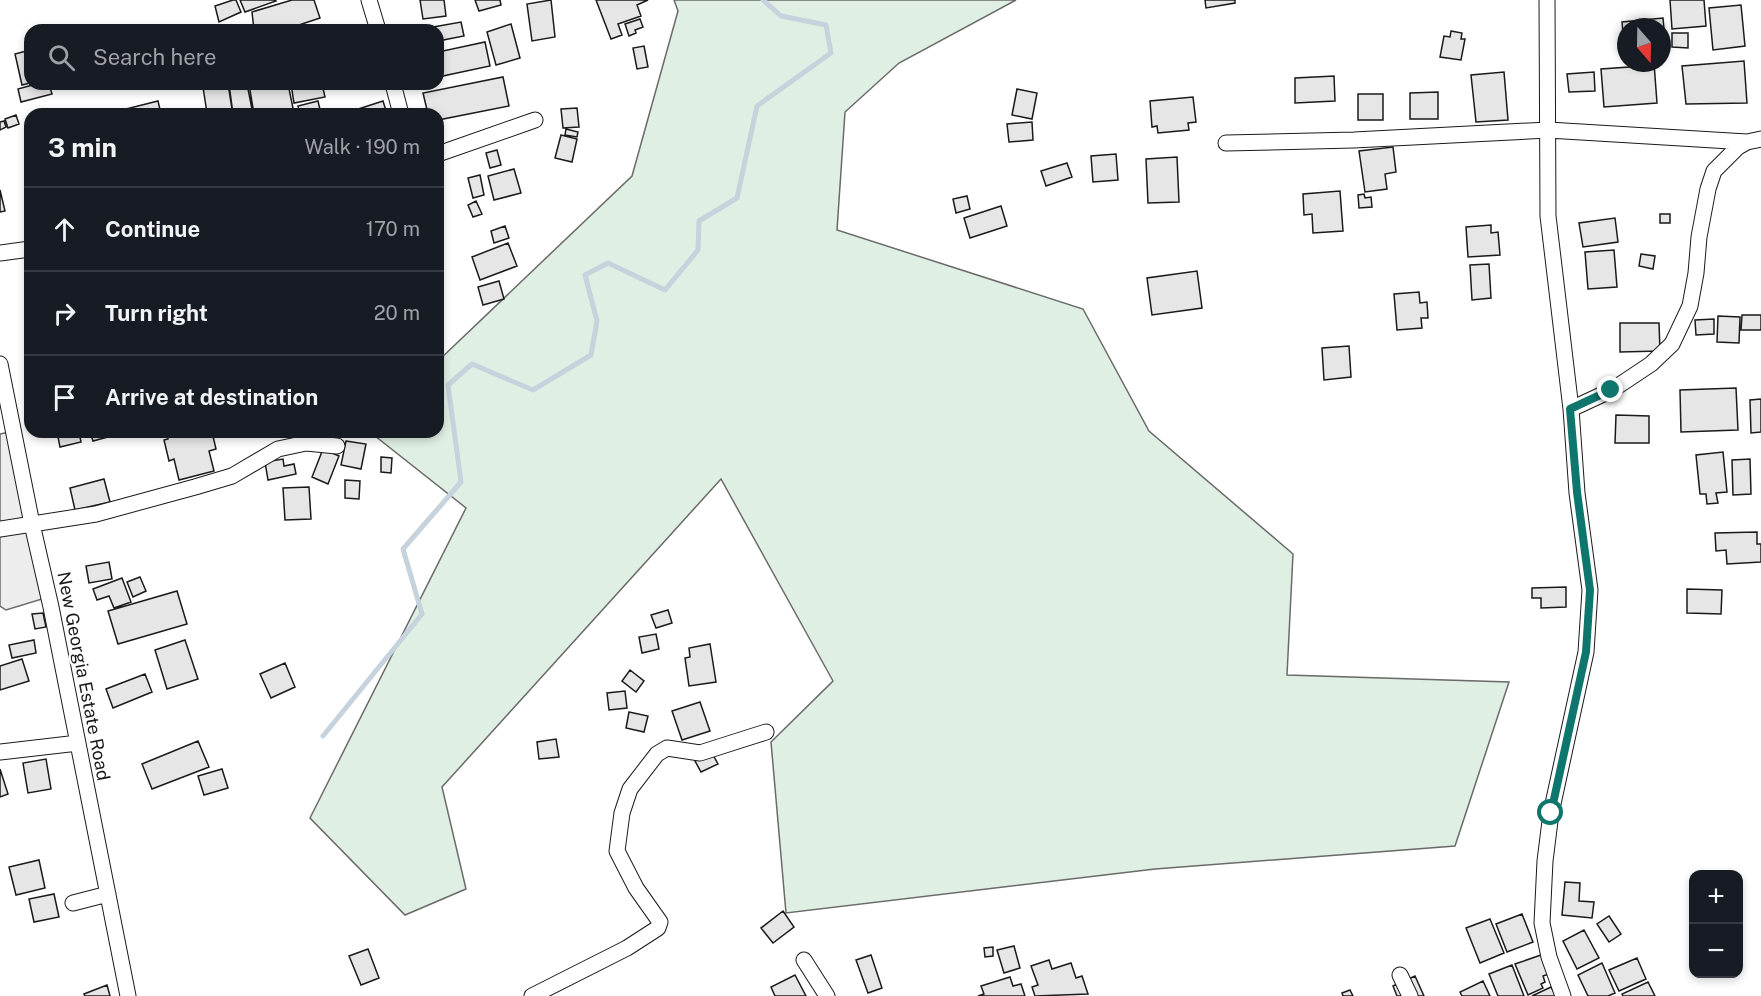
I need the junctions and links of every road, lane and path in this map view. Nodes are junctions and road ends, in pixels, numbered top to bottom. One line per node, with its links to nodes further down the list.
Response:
1 (369, 0): 3 (street)
2 (1547, 0): 7 (street)
3 (376, 24)
4 (395, 90): 5 (street)
5 (399, 108)
6 (535, 120): 10 (street)
7 (1548, 130): 8 (street); 9 (street); 14 (street)
8 (1754, 141): 14 (street)
9 (1226, 143)
10 (444, 152)
11 (24, 250): 12 (street)
12 (0, 253)
13 (0, 364): 17 (street, New Georgia Estate Road)
14 (1570, 409): 30 (street)
15 (294, 439): 16 (street); 17 (street)
16 (337, 446)
17 (32, 524): 18 (street); 20 (street, New Georgia Estate Road)
18 (0, 529)
19 (766, 732): 27 (street)
20 (78, 743): 21 (street); 22 (street, New Georgia Estate Road)
21 (0, 752)
22 (108, 894): 23 (street); 26 (street, New Georgia Estate Road)
23 (73, 903)
24 (804, 960): 28 (street)
25 (1400, 975): 29 (street)
26 (128, 996)
27 (532, 996)
28 (827, 996)
29 (1410, 996)
30 (1563, 996)

